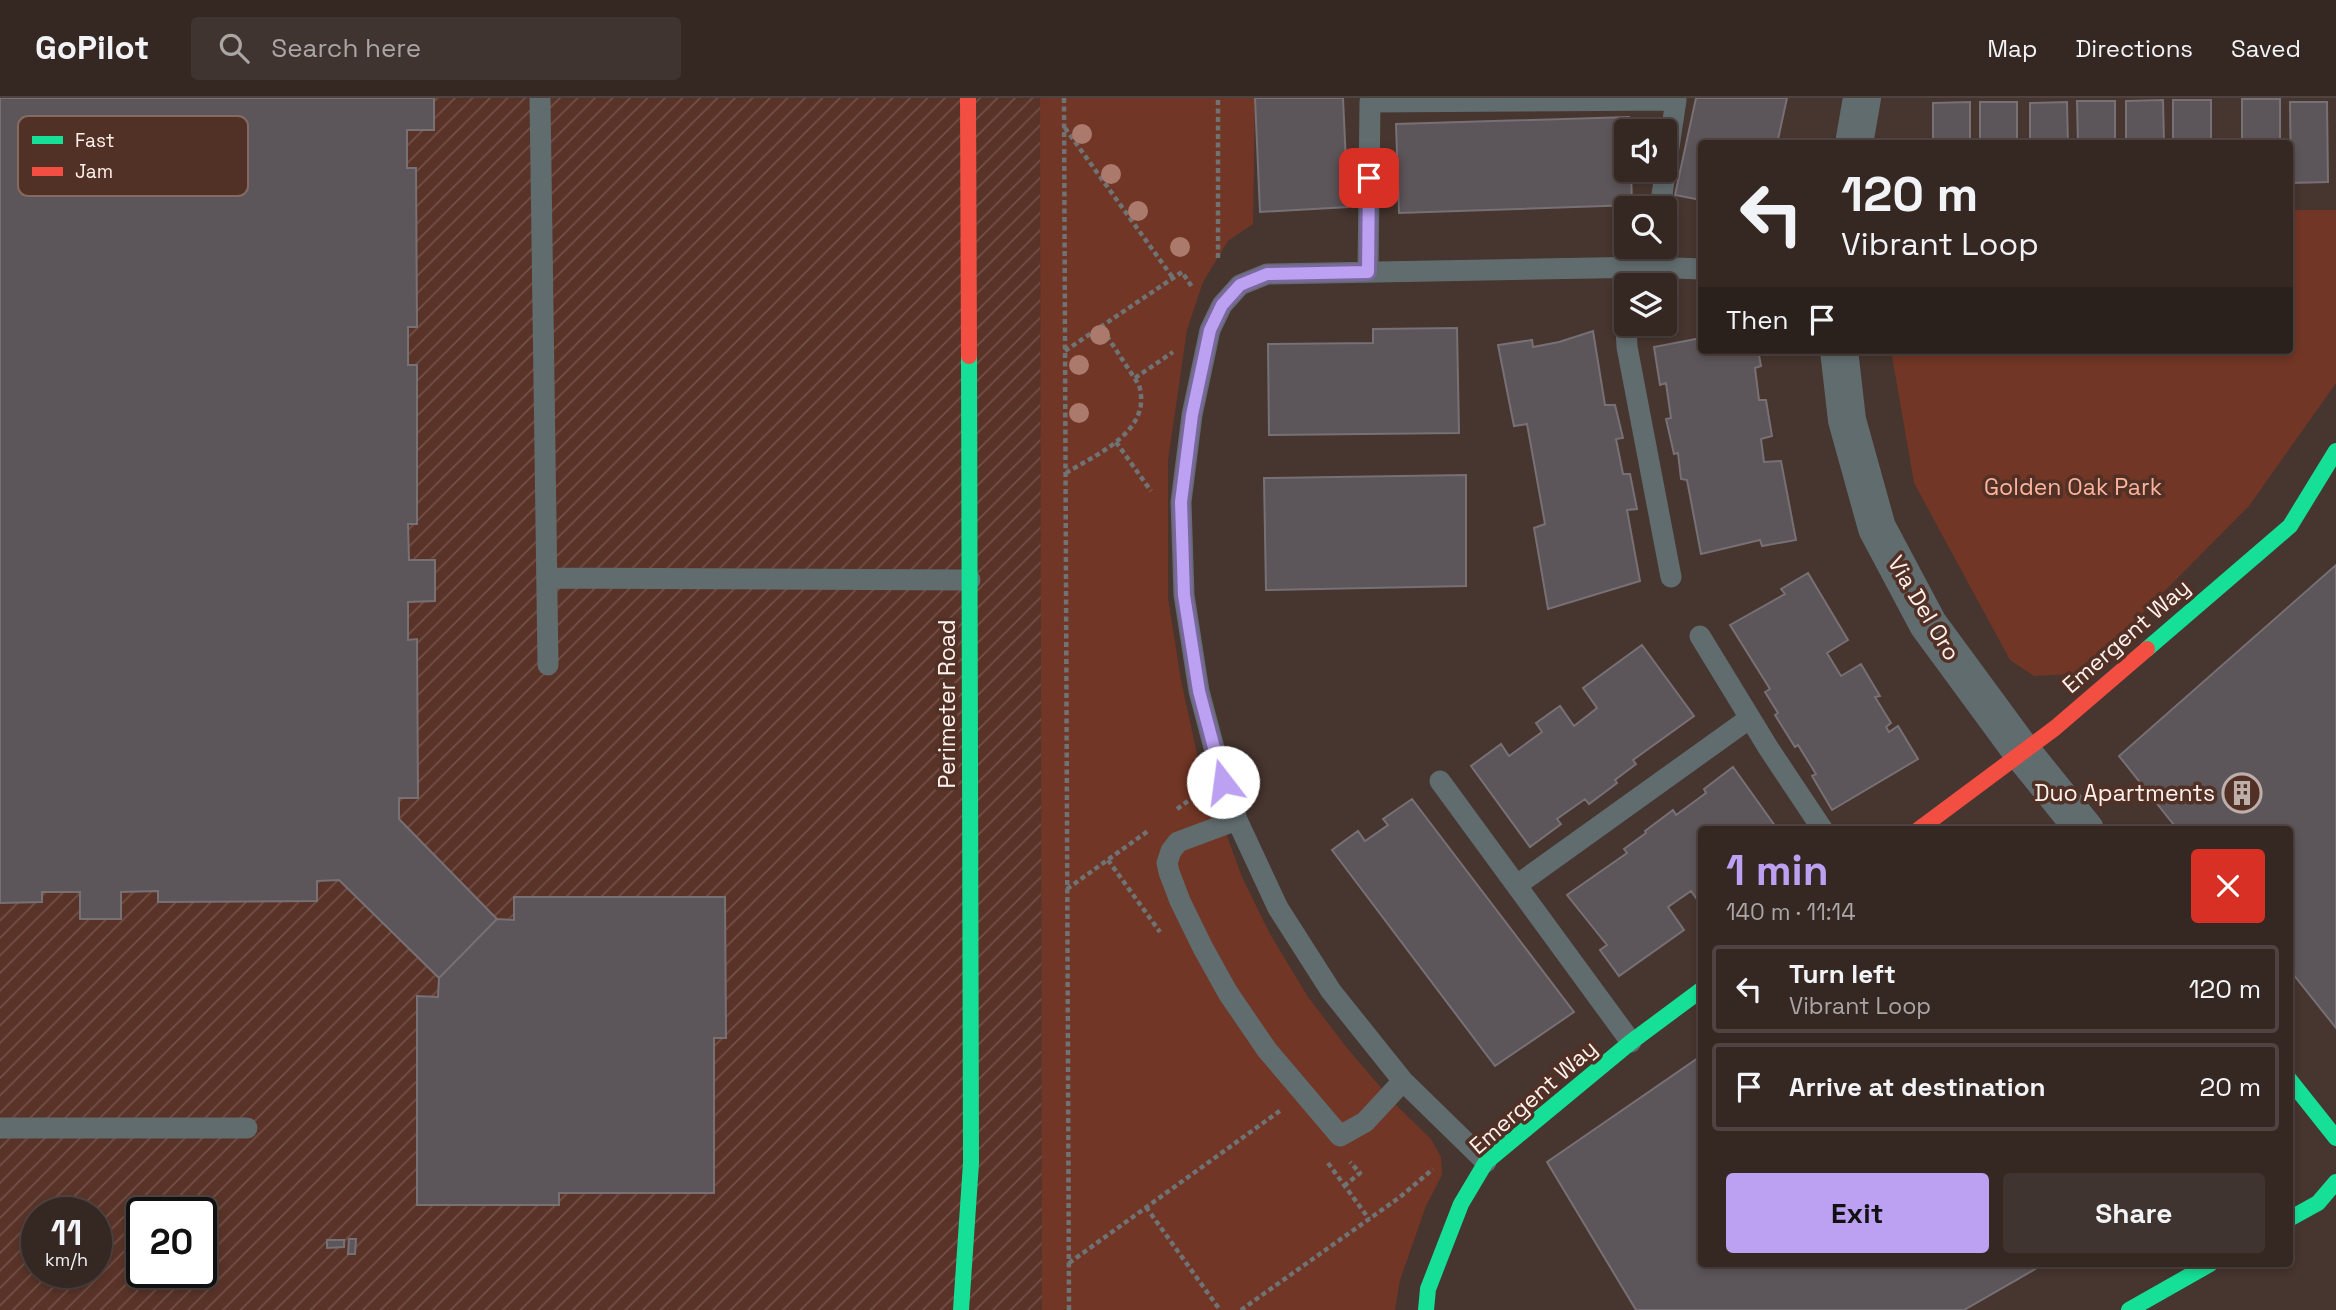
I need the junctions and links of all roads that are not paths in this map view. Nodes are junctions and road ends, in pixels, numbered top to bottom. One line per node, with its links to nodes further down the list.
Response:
1 (540, 98): 18 (lane)
2 (968, 98): 19 (street, Perimeter Road)
3 (1862, 98): 6 (street)
4 (1676, 99): 5 (lane); 7 (lane)
5 (1370, 100): 12 (lane)
6 (1855, 140)
7 (1662, 196)
8 (1647, 259): 10 (lane)
9 (1660, 259): 11 (lane)
10 (1623, 268): 12 (lane); 13 (lane)
11 (1698, 268)
12 (1368, 272): 25 (lane)
13 (1623, 273)
14 (1627, 336): 17 (lane)
15 (1839, 354): 23 (street, Via Del Oro)
16 (2336, 451): 23 (street, Emergent Way)
17 (1671, 577)
18 (547, 578): 19 (lane); 21 (lane)
19 (970, 580): 41 (street, Perimeter Road)
20 (1700, 636): 22 (lane)
21 (548, 665)
22 (1751, 719): 26 (lane); 29 (lane)
23 (2022, 752): 27 (street, Emergent Way); 28 (street, Via Del Oro)
24 (1440, 781): 29 (lane)
25 (1237, 820): 32 (lane); 32 (lane)
26 (1820, 826)
27 (1923, 826)
28 (2082, 826)
29 (1517, 886): 31 (lane)
30 (1698, 992): 31 (street, Emergent Way)
31 (1631, 1042): 37 (street, Emergent Way)
32 (1403, 1081): 37 (lane)
33 (2293, 1084): 36 (street)
34 (0, 1128): 35 (lane)
35 (247, 1128)
36 (2336, 1138)
37 (1486, 1162): 42 (street, Emergent Way)
38 (2336, 1182): 39 (street)
39 (2293, 1217)
40 (2205, 1267): 43 (street)
41 (961, 1310)
42 (1426, 1310)
43 (2129, 1310)

